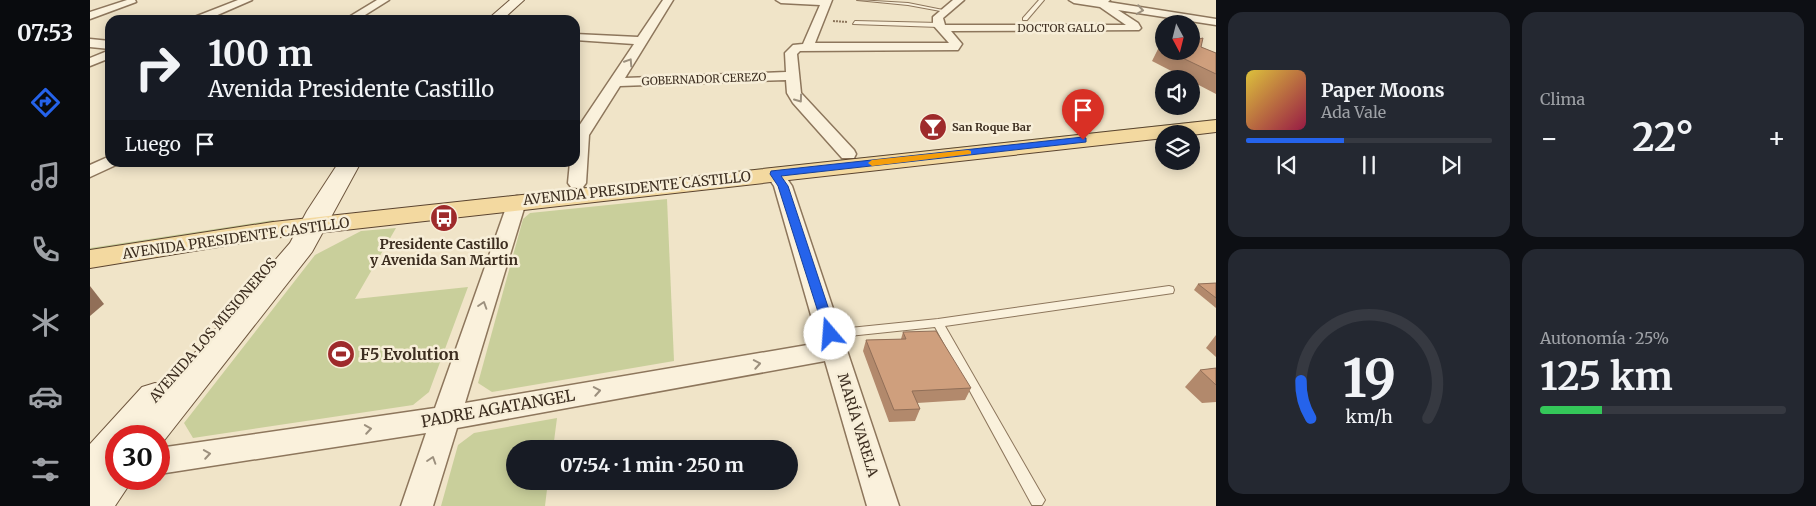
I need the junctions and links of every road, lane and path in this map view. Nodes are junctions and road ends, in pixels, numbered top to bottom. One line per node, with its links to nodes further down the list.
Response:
1 (247, 0): 14 (street)
2 (384, 0): 15 (street)
3 (518, 0): 16 (main road)
4 (668, 0): 24 (street)
5 (781, 0): 10 (street)
6 (859, 0): 13 (lane)
7 (959, 0): 13 (street)
8 (1042, 0): 18 (lane)
9 (1074, 0): 12 (street)
10 (826, 1): 19 (street)
11 (131, 2): 17 (street)
12 (1104, 2): 20 (street, one-way to 20); 22 (street, DOCTOR GALLO)
13 (946, 11): 22 (street)
14 (209, 15)
15 (358, 15)
16 (500, 15)
17 (90, 16)
18 (1025, 19)
19 (819, 20): 21 (path); 27 (street)
20 (1216, 22)
21 (855, 24): 22 (lane)
22 (940, 26): 27 (street)
23 (580, 37): 24 (street)
24 (643, 41): 31 (street, one-way to 24)
25 (90, 43): 26 (street)
26 (105, 44)
27 (808, 47): 30 (street)
28 (105, 56): 29 (street)
29 (90, 62)
30 (792, 76): 31 (street, GOBERNADOR CEREZO); 37 (street, one-way to 37)
31 (616, 82): 33 (street)
32 (580, 112): 33 (street)
33 (594, 113): 36 (street)
34 (1216, 115): 37 (main road, AVENIDA PRESIDENTE CASTILLO)
35 (1216, 126): 42 (main road, AVENIDA PRESIDENTE CASTILLO)
36 (580, 147)
37 (848, 154): 43 (main road, AVENIDA PRESIDENTE CASTILLO)
38 (105, 163): 41 (street)
39 (347, 167): 45 (main road)
40 (578, 167): 43 (street)
41 (90, 172)
42 (775, 174): 44 (main road, AVENIDA PRESIDENTE CASTILLO); 50 (street, MARÍA VARELA)
43 (577, 183): 45 (main road, AVENIDA PRESIDENTE CASTILLO)
44 (517, 202): 45 (main road, AVENIDA PRESIDENTE CASTILLO); 51 (street, one-way to 44)
45 (315, 218): 46 (main road, AVENIDA PRESIDENTE CASTILLO); 47 (main road, AVENIDA PRESIDENTE CASTILLO); 52 (main road, AVENIDA LOS MISIONEROS); 53 (main road, AVENIDA LOS MISIONEROS)
46 (90, 243)
47 (90, 259)
48 (1169, 290): 49 (lane)
49 (938, 323): 50 (lane); 59 (lane)
50 (833, 342): 51 (street, PADRE AGATANGEL, one-way to 50); 62 (street, MARÍA VARELA)
51 (446, 418): 55 (street, PADRE AGATANGEL, one-way to 51); 61 (street, one-way to 51)
52 (130, 425)
53 (155, 425)
54 (105, 455): 57 (main road)
55 (170, 459)
56 (105, 469): 57 (street)
57 (90, 472)
58 (105, 487): 60 (main road)
59 (1037, 500)
60 (90, 505)
61 (417, 506)
62 (883, 506)

